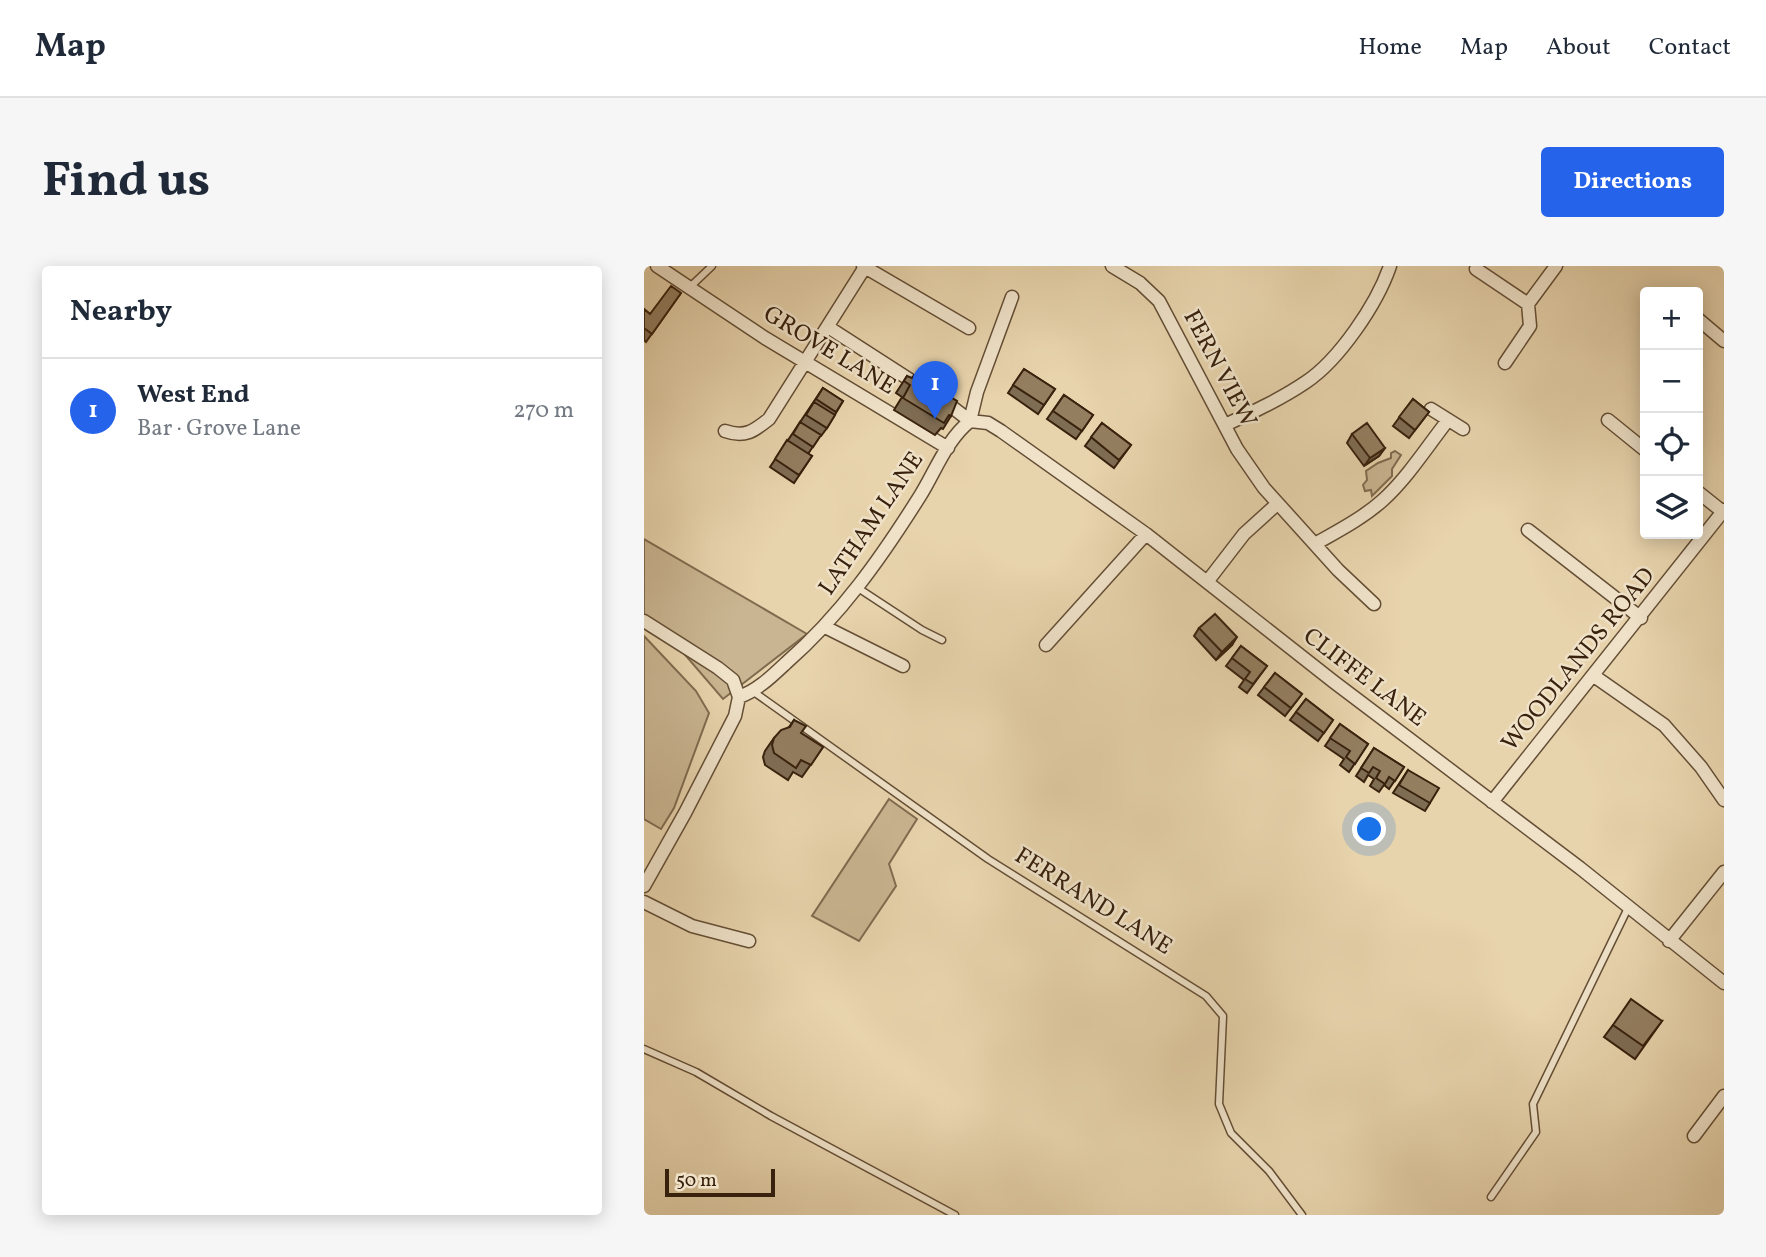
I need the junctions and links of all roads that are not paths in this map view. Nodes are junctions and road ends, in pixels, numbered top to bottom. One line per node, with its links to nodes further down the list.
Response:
1 (657, 266): 8 (street, GROVE LANE)
2 (712, 266): 8 (lane)
3 (1112, 266): 21 (street, FERN VIEW)
4 (1390, 266): 21 (street)
5 (1556, 266): 10 (street)
6 (864, 267): 12 (street); 13 (street)
7 (1476, 269): 10 (street)
8 (688, 288): 15 (street, GROVE LANE)
9 (1012, 297): 20 (street)
10 (1528, 304): 16 (street)
11 (1703, 323): 14 (street)
12 (828, 327): 15 (street); 20 (street, CLIFFE LANE)
13 (969, 328)
14 (1724, 341)
15 (804, 362): 23 (street); 25 (street, GROVE LANE)
16 (1505, 363)
17 (1431, 409): 18 (street)
18 (1448, 420): 22 (street); 31 (street)
19 (1608, 420): 24 (street)
20 (970, 421): 25 (street, LATHAM LANE); 30 (street, CLIFFE LANE)
21 (1225, 425): 27 (street, FERN VIEW)
22 (1462, 429)
23 (725, 431)
24 (1640, 446)
25 (948, 448): 33 (street, LATHAM LANE)
26 (1703, 496): 28 (street)
27 (1277, 504): 31 (street, FERN VIEW); 32 (street)
28 (1723, 511): 35 (street, WOODLANDS ROAD)
29 (1528, 530): 35 (street)
30 (1146, 534): 32 (street, CLIFFE LANE); 39 (street)
31 (1315, 544): 34 (street, FERN VIEW)
32 (1207, 582): 45 (street, CLIFFE LANE)
33 (858, 587): 37 (street, LATHAM LANE); 38 (lane)
34 (1374, 604)
35 (1641, 618): 41 (street, WOODLANDS ROAD)
36 (644, 621): 43 (street)
37 (825, 627): 40 (street); 42 (street, LATHAM LANE)
38 (942, 640)
39 (1046, 645)
40 (903, 666)
41 (1594, 676): 44 (street); 45 (street, WOODLANDS ROAD)
42 (754, 692): 43 (street, LATHAM LANE); 58 (lane, FERRAND LANE)
43 (739, 697): 47 (street)
44 (1724, 800)
45 (1492, 802): 49 (street, CLIFFE LANE)
46 (1724, 872): 51 (street)
47 (644, 886)
48 (644, 902): 50 (street)
49 (1628, 908): 51 (street, CLIFFE LANE); 56 (lane)
50 (749, 941)
51 (1669, 941): 52 (street, CLIFFE LANE)
52 (1724, 983)
53 (644, 1049): 57 (lane)
54 (1724, 1096): 55 (street)
55 (1695, 1136)
56 (1491, 1197)
57 (955, 1215)
58 (1301, 1215)

